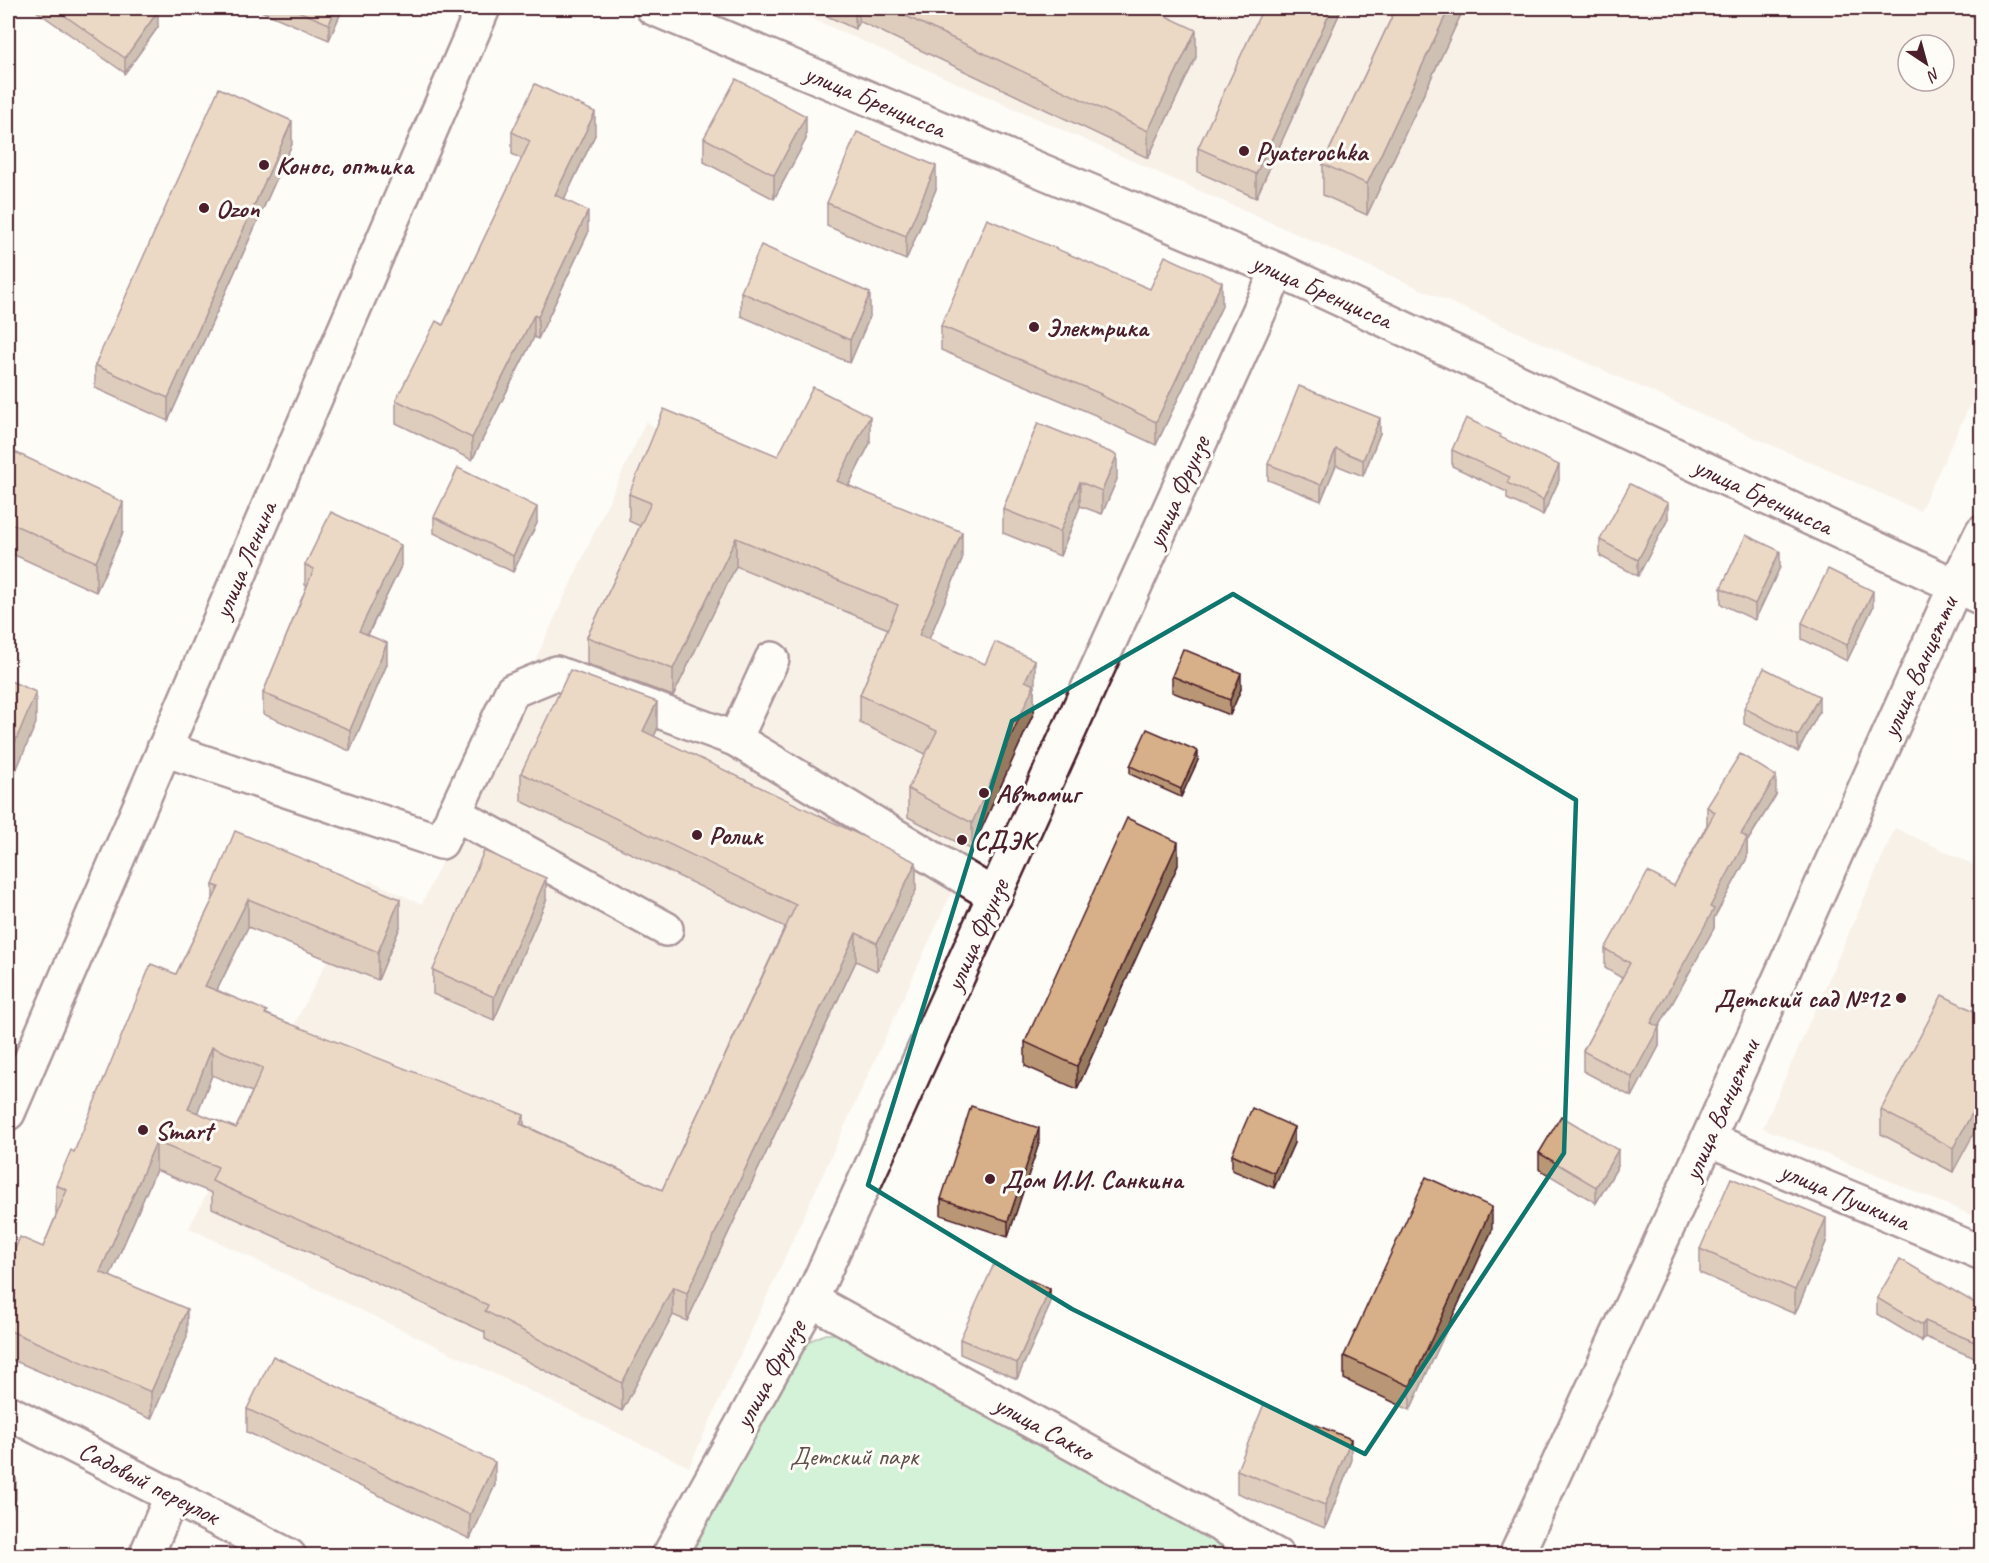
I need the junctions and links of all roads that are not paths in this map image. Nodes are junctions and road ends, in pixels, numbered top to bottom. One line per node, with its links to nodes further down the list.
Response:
1 (483, 8): 8 (street, улица Ленина)
2 (653, 8): 3 (street, улица Бренцисса)
3 (1278, 270): 5 (street, улица Бренцисса); 10 (street, улица Фрунзе)
4 (1982, 532): 5 (street, улица Ванцетти)
5 (1969, 591): 13 (street, улица Ванцетти)
6 (772, 659): 7 (street)
7 (735, 739): 9 (street); 10 (street)
8 (164, 749): 9 (street); 12 (street, улица Ленина)
9 (454, 813): 11 (street)
10 (994, 896): 15 (street, улица Фрунзе)
11 (666, 929)
12 (8, 1113)
13 (1708, 1139): 14 (street, улица Пушкина); 22 (street, улица Ванцетти)
14 (1982, 1253)
15 (812, 1300): 20 (street, улица Фрунзе); 21 (street, улица Сакко)
16 (8, 1412): 17 (street, Садовый переулок)
17 (172, 1495): 18 (street); 19 (street, Садовый переулок)
18 (146, 1556)
19 (289, 1556)
20 (669, 1556)
21 (1277, 1556)
22 (1516, 1556)

